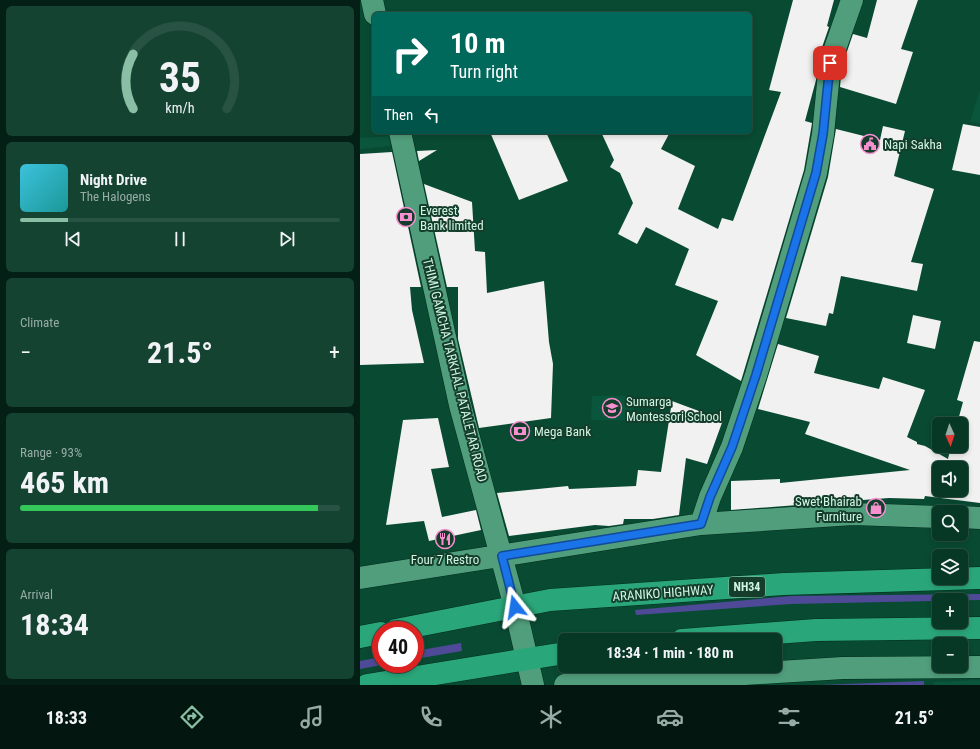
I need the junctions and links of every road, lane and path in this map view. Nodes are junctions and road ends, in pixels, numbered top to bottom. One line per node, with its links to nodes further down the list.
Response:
1 (372, 0): 3 (street)
2 (852, 0): 8 (street)
3 (375, 12)
4 (400, 134): 9 (street, THIMI GAMCHA TARKHAL PATALETAR ROAD)
5 (932, 517): 8 (street)
6 (968, 517): 7 (street)
7 (980, 518)
8 (701, 524): 9 (street)
9 (502, 556): 10 (street); 12 (street, THIMI GAMCHA TARKHAL PATALETAR ROAD)
10 (360, 578)
11 (980, 578): 12 (highway, ARANIKO HIGHWAY / NH34)
12 (515, 607): 13 (highway, ARANIKO HIGHWAY / NH34); 19 (street, THIMI GAMCHA TARKHAL PATALETAR ROAD)
13 (424, 625)
14 (980, 628): 15 (highway)
15 (776, 633)
16 (372, 635): 17 (highway)
17 (360, 637)
18 (558, 654): 19 (highway)
19 (526, 659): 22 (highway); 23 (street, THIMI GAMCHA TARKHAL PATALETAR ROAD)
20 (980, 667): 21 (street)
21 (617, 678): 24 (street)
22 (367, 685)
23 (533, 685)
24 (565, 685)

